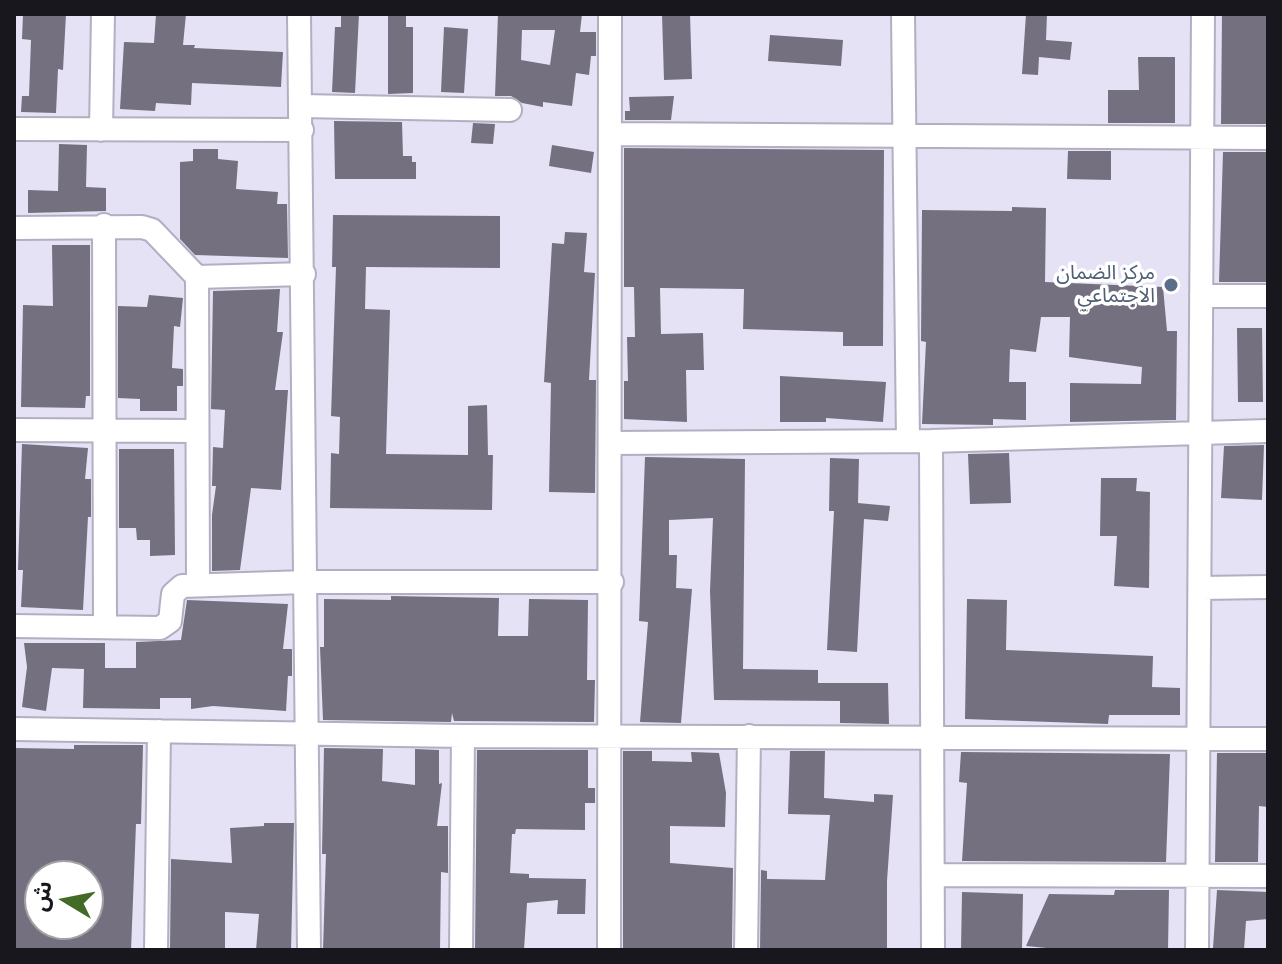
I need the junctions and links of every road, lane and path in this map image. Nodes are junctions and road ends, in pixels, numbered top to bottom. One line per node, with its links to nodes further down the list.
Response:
1 (103, 14): 9 (street)
2 (299, 14): 6 (street)
3 (610, 14): 11 (street)
4 (903, 14): 12 (street)
5 (1203, 14): 13 (street)
6 (301, 106): 7 (street); 10 (street)
7 (510, 110)
8 (14, 129): 9 (street)
9 (101, 130): 10 (street)
10 (302, 130): 17 (street)
11 (610, 134): 12 (street); 27 (street)
12 (903, 135): 13 (street); 26 (street)
13 (1201, 137): 14 (street); 19 (street)
14 (1268, 138)
15 (104, 225): 16 (street); 18 (street); 22 (street)
16 (14, 228)
17 (304, 274): 18 (street); 28 (street)
18 (197, 277): 23 (street)
19 (1201, 296): 20 (street); 25 (street)
20 (1268, 296)
21 (14, 430): 22 (street)
22 (102, 431): 23 (street); 34 (street)
23 (197, 431): 30 (street)
24 (1268, 431): 25 (street)
25 (1201, 432): 26 (street); 32 (street)
26 (920, 441): 27 (street); 41 (street)
27 (611, 443): 29 (street)
28 (306, 582): 29 (street); 30 (street); 37 (street)
29 (612, 582): 38 (street)
30 (198, 585): 34 (street)
31 (1268, 587): 32 (street)
32 (1200, 588): 42 (street)
33 (14, 626): 34 (street)
34 (105, 627)
35 (14, 729): 36 (street)
36 (159, 731): 37 (street); 47 (street)
37 (307, 734): 39 (street); 48 (street)
38 (611, 735): 39 (street); 40 (street); 50 (street)
39 (463, 736): 49 (street)
40 (749, 736): 41 (street); 51 (street)
41 (931, 736): 42 (street); 44 (street)
42 (1198, 739): 43 (street); 45 (street)
43 (1268, 739)
44 (933, 875): 45 (street); 52 (street)
45 (1197, 876): 46 (street); 53 (street)
46 (1268, 876)
47 (156, 950)
48 (309, 950)
49 (461, 950)
50 (609, 950)
51 (746, 950)
52 (933, 950)
53 (1197, 950)

